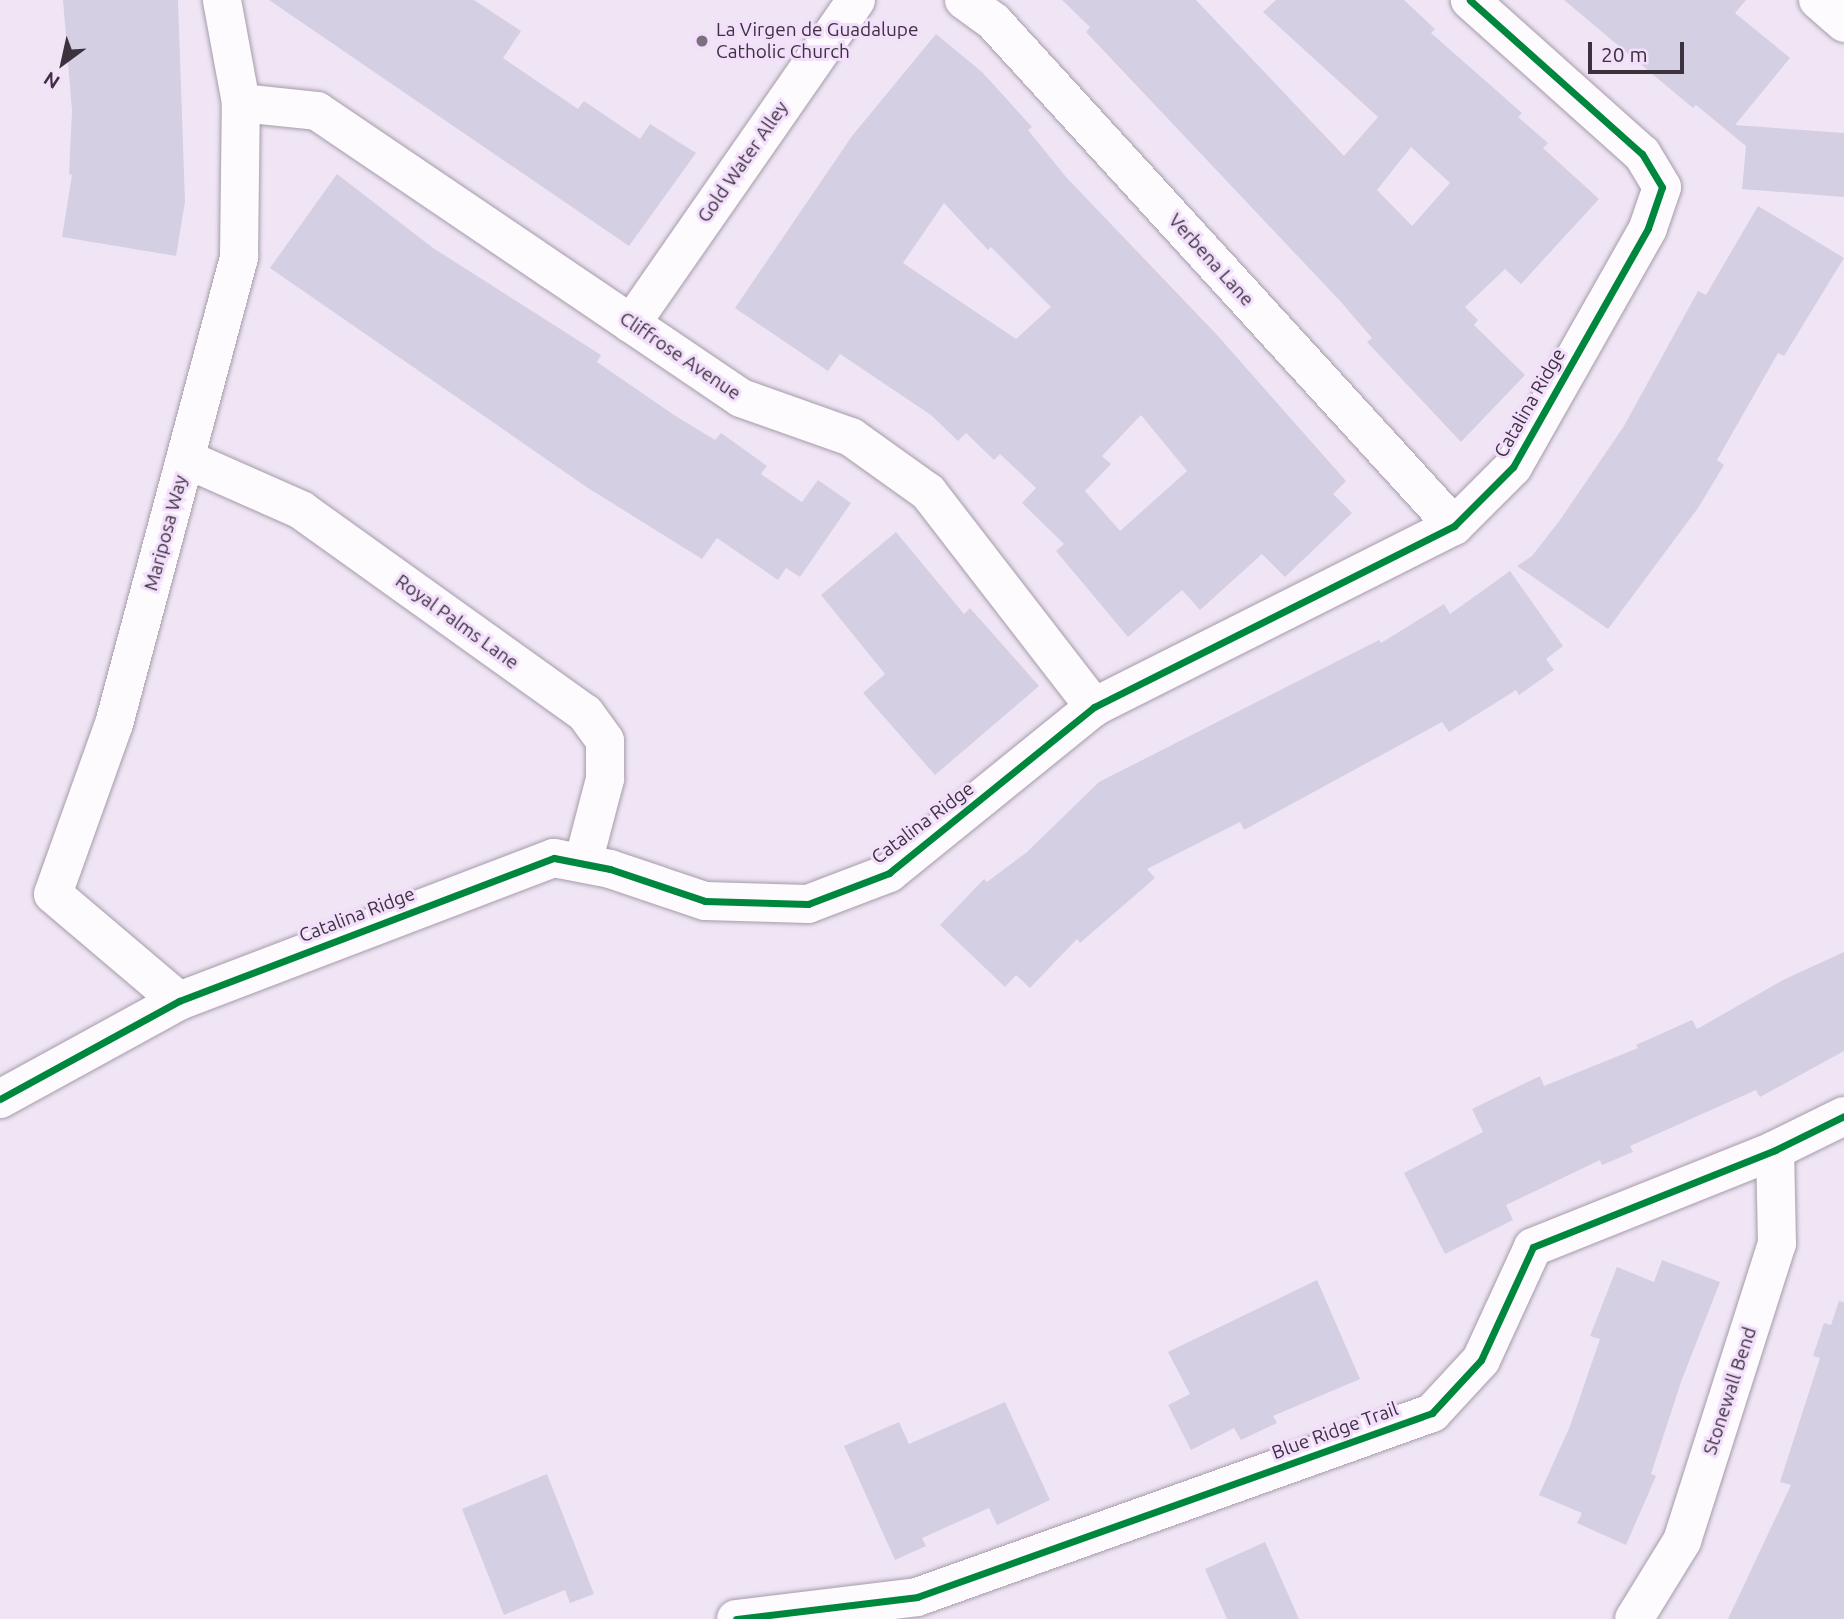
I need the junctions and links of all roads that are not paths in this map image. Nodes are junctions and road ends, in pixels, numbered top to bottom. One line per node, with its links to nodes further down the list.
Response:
1 (222, 0): 7 (street, Mariposa Way)
2 (856, 0): 8 (street, Gold Water Alley)
3 (964, 0): 10 (street, Verbena Lane)
4 (1470, 0): 10 (street, Catalina Ridge)
5 (1818, 0): 6 (street)
6 (1844, 23)
7 (241, 103): 8 (street, Cliffrose Avenue); 9 (street, Mariposa Way)
8 (631, 324): 11 (street, Cliffrose Avenue)
9 (186, 459): 12 (street, Royal Palms Lane); 13 (street, Mariposa Way)
10 (1454, 526): 11 (street, Catalina Ridge)
11 (1094, 707): 12 (street, Catalina Ridge)
12 (583, 863): 13 (street, Catalina Ridge)
13 (179, 1001): 14 (street, Catalina Ridge)
14 (0, 1099)
15 (1844, 1116): 16 (street, Blue Ridge Trail)
16 (1775, 1150): 17 (street, Blue Ridge Trail); 18 (street, Stonewall Bend)
17 (736, 1619)
18 (1634, 1619)

